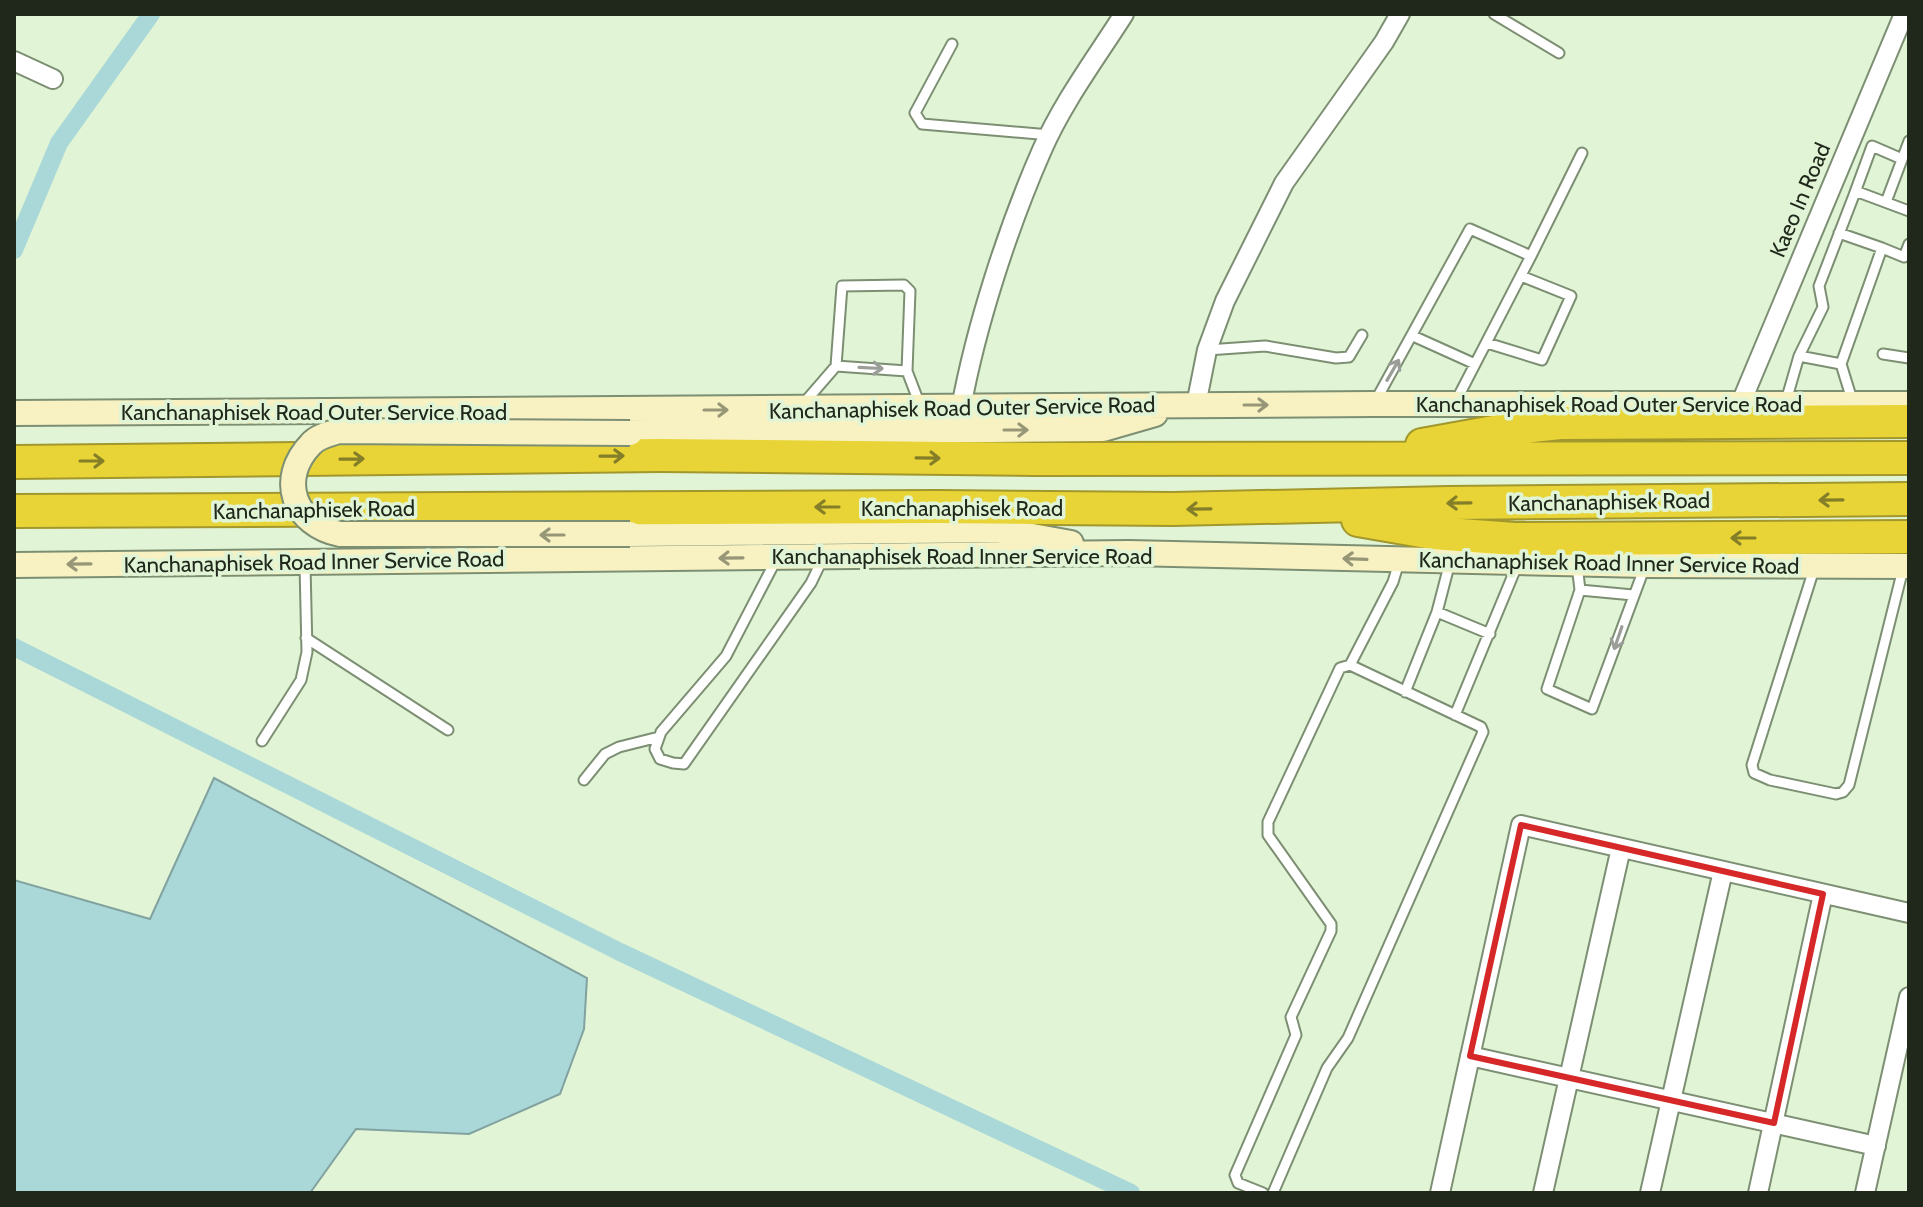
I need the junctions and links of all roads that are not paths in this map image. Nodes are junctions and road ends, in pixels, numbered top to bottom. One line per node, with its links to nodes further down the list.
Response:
1 (1124, 14): 9 (street)
2 (1400, 14): 24 (street)
3 (1494, 14): 6 (lane)
4 (1904, 14): 36 (street, Kaeo In Road)
5 (952, 44): 9 (lane)
6 (1559, 53)
7 (15, 65): 8 (street)
8 (53, 79)
9 (1050, 135): 39 (street)
10 (1909, 141): 12 (lane)
11 (1582, 153): 19 (lane)
12 (1902, 159): 13 (lane); 14 (lane)
13 (1854, 195): 14 (lane); 16 (lane)
14 (1886, 202): 15 (lane)
15 (1909, 211)
16 (1839, 233): 18 (lane); 26 (lane)
17 (1909, 244): 18 (lane)
18 (1882, 248): 29 (lane)
19 (1531, 256): 20 (lane); 22 (lane)
20 (1521, 276): 23 (lane); 23 (lane)
21 (1362, 335): 24 (lane)
22 (1413, 336): 28 (lane); 32 (lane, one-way to 22)
23 (1487, 343): 28 (lane)
24 (1207, 350): 35 (street)
25 (1883, 354): 27 (lane)
26 (1799, 356): 29 (lane); 37 (lane)
27 (1909, 358)
28 (1475, 364): 33 (lane)
29 (1841, 364): 41 (lane)
30 (836, 366): 31 (lane, one-way to 31); 31 (lane); 40 (lane)
31 (907, 371): 38 (lane)
32 (1373, 404): 33 (main road, Kanchanaphisek Road Outer Service Road); 35 (main road, Kanchanaphisek Road Outer Service Road, one-way to 32)
33 (1454, 404): 36 (main road, Kanchanaphisek Road Outer Service Road)
34 (1909, 404): 41 (main road, Kanchanaphisek Road Outer Service Road)
35 (1192, 405): 39 (main road, Kanchanaphisek Road Outer Service Road); 51 (main road, one-way to 35, bridge)
36 (1740, 405): 37 (main road, Kanchanaphisek Road Outer Service Road)
37 (1785, 405): 41 (main road, Kanchanaphisek Road Outer Service Road)
38 (921, 408): 39 (main road, Kanchanaphisek Road Outer Service Road); 40 (main road, Kanchanaphisek Road Outer Service Road)
39 (961, 408)
40 (798, 409): 42 (main road, Kanchanaphisek Road Outer Service Road, one-way to 40)
41 (1857, 412): 43 (highway); 45 (highway)
42 (18, 413)
43 (1909, 421)
44 (1909, 458): 45 (highway, Kanchanaphisek Road)
45 (1344, 459): 46 (highway, Kanchanaphisek Road, one-way to 45)
46 (14, 462)
47 (1909, 499): 49 (highway, Kanchanaphisek Road, one-way to 49)
48 (938, 507): 49 (highway, Kanchanaphisek Road, one-way to 48); 50 (highway, Kanchanaphisek Road, one-way to 50); 51 (highway)
49 (1283, 507): 52 (highway, one-way to 49)
50 (14, 511)
51 (998, 530): 53 (main road)
52 (1818, 552): 54 (highway); 54 (lane); 63 (main road, Kanchanaphisek Road Inner Service Road)
53 (1129, 553): 56 (main road, Kanchanaphisek Road Inner Service Road); 57 (main road, Kanchanaphisek Road Inner Service Road, one-way to 53)
54 (1907, 556)
55 (777, 557): 56 (main road, Kanchanaphisek Road Inner Service Road); 58 (main road, Kanchanaphisek Road Inner Service Road, one-way to 58); 73 (lane)
56 (824, 557): 73 (lane)
57 (1400, 560): 59 (main road, Kanchanaphisek Road Inner Service Road); 69 (lane)
58 (305, 562): 62 (main road, Kanchanaphisek Road Inner Service Road, one-way to 62); 68 (lane)
59 (1450, 562): 60 (main road, Kanchanaphisek Road Inner Service Road); 66 (lane)
60 (1518, 563): 61 (main road, Kanchanaphisek Road Inner Service Road); 67 (lane)
61 (1576, 563): 63 (main road, Kanchanaphisek Road Inner Service Road); 64 (lane)
62 (14, 565)
63 (1646, 565): 65 (lane)
64 (1580, 590): 65 (lane); 65 (lane, one-way to 64)
65 (1633, 595)
66 (1437, 612): 67 (lane); 70 (lane)
67 (1490, 634): 71 (lane)
68 (306, 638): 72 (lane); 74 (lane)
69 (1350, 665): 70 (lane); 86 (lane)
70 (1405, 692): 71 (lane)
71 (1455, 715): 87 (lane)
72 (448, 730)
73 (659, 737): 75 (lane)
74 (262, 741)
75 (584, 780)
76 (1621, 848): 77 (street); 81 (street); 82 (street)
77 (1723, 871): 78 (street); 83 (street)
78 (1823, 894): 79 (street); 84 (street)
79 (1909, 913)
80 (1909, 997): 85 (street)
81 (1470, 1056): 82 (street); 88 (street)
82 (1570, 1078): 83 (street); 89 (street)
83 (1671, 1100): 84 (street); 90 (street)
84 (1774, 1123): 85 (street); 91 (street)
85 (1876, 1146): 92 (street)
86 (1263, 1193)
87 (1273, 1193)
88 (1440, 1193)
89 (1543, 1193)
90 (1650, 1193)
91 (1758, 1193)
92 (1865, 1193)

